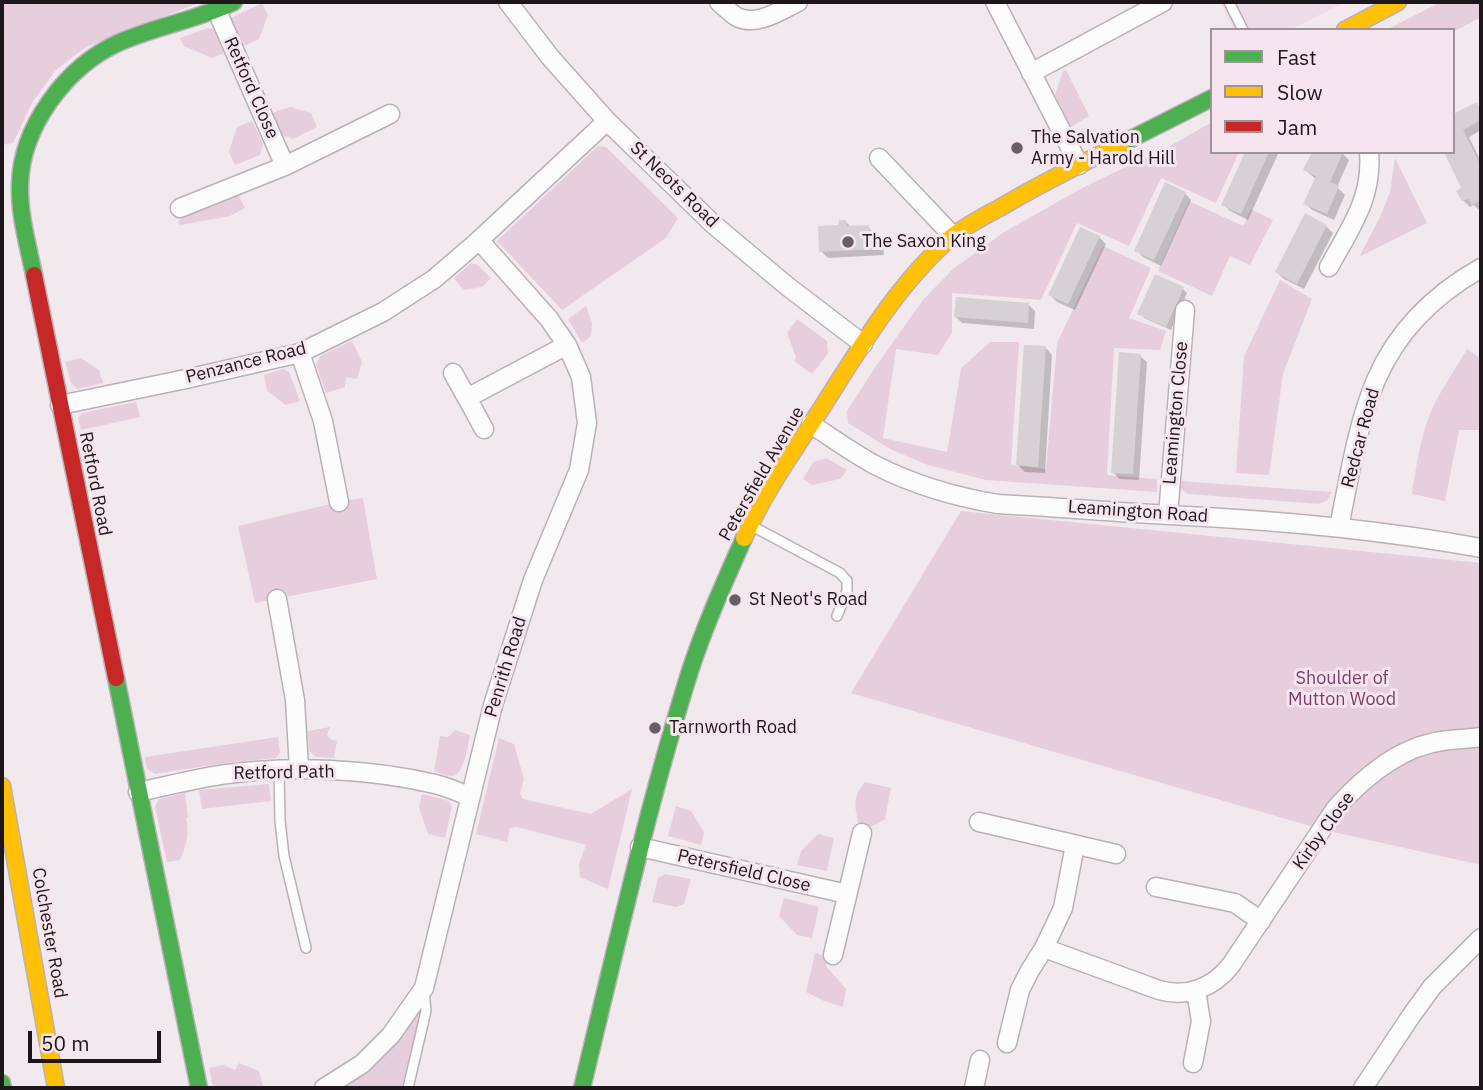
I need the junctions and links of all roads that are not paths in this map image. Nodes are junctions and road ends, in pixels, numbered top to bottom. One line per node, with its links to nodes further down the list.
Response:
1 (234, 2): 9 (main road, Retford Road)
2 (508, 2): 15 (street, St Neots Road)
3 (719, 2): 4 (street)
4 (798, 2)
5 (995, 2): 12 (street)
6 (1163, 2): 12 (street)
7 (1229, 2): 10 (lane)
8 (1398, 2): 11 (main road)
9 (217, 11): 19 (street, Retford Close); 31 (main road, Retford Road)
10 (1242, 28)
11 (1349, 28)
12 (1031, 73): 18 (street)
13 (1210, 99): 18 (main road, Petersfield Avenue)
14 (390, 114): 19 (street)
15 (607, 121): 22 (street, Penzance Road); 26 (street, St Neots Road)
16 (1369, 154): 23 (street)
17 (879, 158): 21 (street)
18 (1079, 165): 21 (main road, Petersfield Avenue)
19 (285, 166): 20 (street)
20 (180, 208)
21 (953, 236): 26 (main road, Petersfield Avenue)
22 (479, 240): 27 (street, Penrith Road); 28 (street, Penzance Road)
23 (1329, 267)
24 (1481, 268): 37 (street, Redcar Road)
25 (1185, 310): 35 (street, Leamington Close)
26 (863, 344): 32 (main road, Petersfield Avenue)
27 (567, 345): 30 (street); 46 (street, Penrith Road)
28 (300, 353): 31 (street, Penzance Road); 34 (street)
29 (453, 373): 30 (street)
30 (467, 398): 33 (street)
31 (60, 405): 45 (main road, Retford Road)
32 (811, 424): 35 (street, Leamington Road); 36 (main road, Petersfield Avenue)
33 (484, 429)
34 (339, 502)
35 (1168, 515): 37 (street, Leamington Road)
36 (750, 526): 40 (lane); 50 (main road, Petersfield Avenue)
37 (1339, 527): 38 (street, Leamington Road)
38 (1481, 548)
39 (277, 599): 43 (street)
40 (837, 616)
41 (1481, 737): 54 (street, Kirby Close)
42 (279, 769): 43 (street, Retford Path); 45 (street, Retford Path); 56 (lane)
43 (299, 769): 46 (street, Retford Path)
44 (2, 786): 66 (main road, Colchester Road)
45 (138, 792): 67 (main road, Retford Road)
46 (470, 797): 59 (street, Penrith Road)
47 (979, 822): 49 (street)
48 (862, 833): 53 (street)
49 (1075, 845): 51 (street); 57 (street)
50 (640, 848): 53 (street, Petersfield Close); 70 (main road, Petersfield Avenue)
51 (1116, 854)
52 (1156, 887): 54 (street)
53 (847, 894): 58 (street)
54 (1261, 921): 60 (street, Kirby Close)
55 (1481, 938): 72 (street)
56 (306, 948)
57 (1045, 948): 60 (street); 61 (street)
58 (833, 955)
59 (424, 989): 68 (street, Penrith Road); 69 (lane)
60 (1196, 991): 63 (street)
61 (1007, 1043)
62 (980, 1060): 71 (street)
63 (1193, 1063)
64 (2, 1083): 65 (main road)
65 (3, 1088)
66 (56, 1088)
67 (199, 1088)
68 (326, 1088)
69 (408, 1088)
70 (582, 1088)
71 (974, 1088)
72 (1363, 1088)

